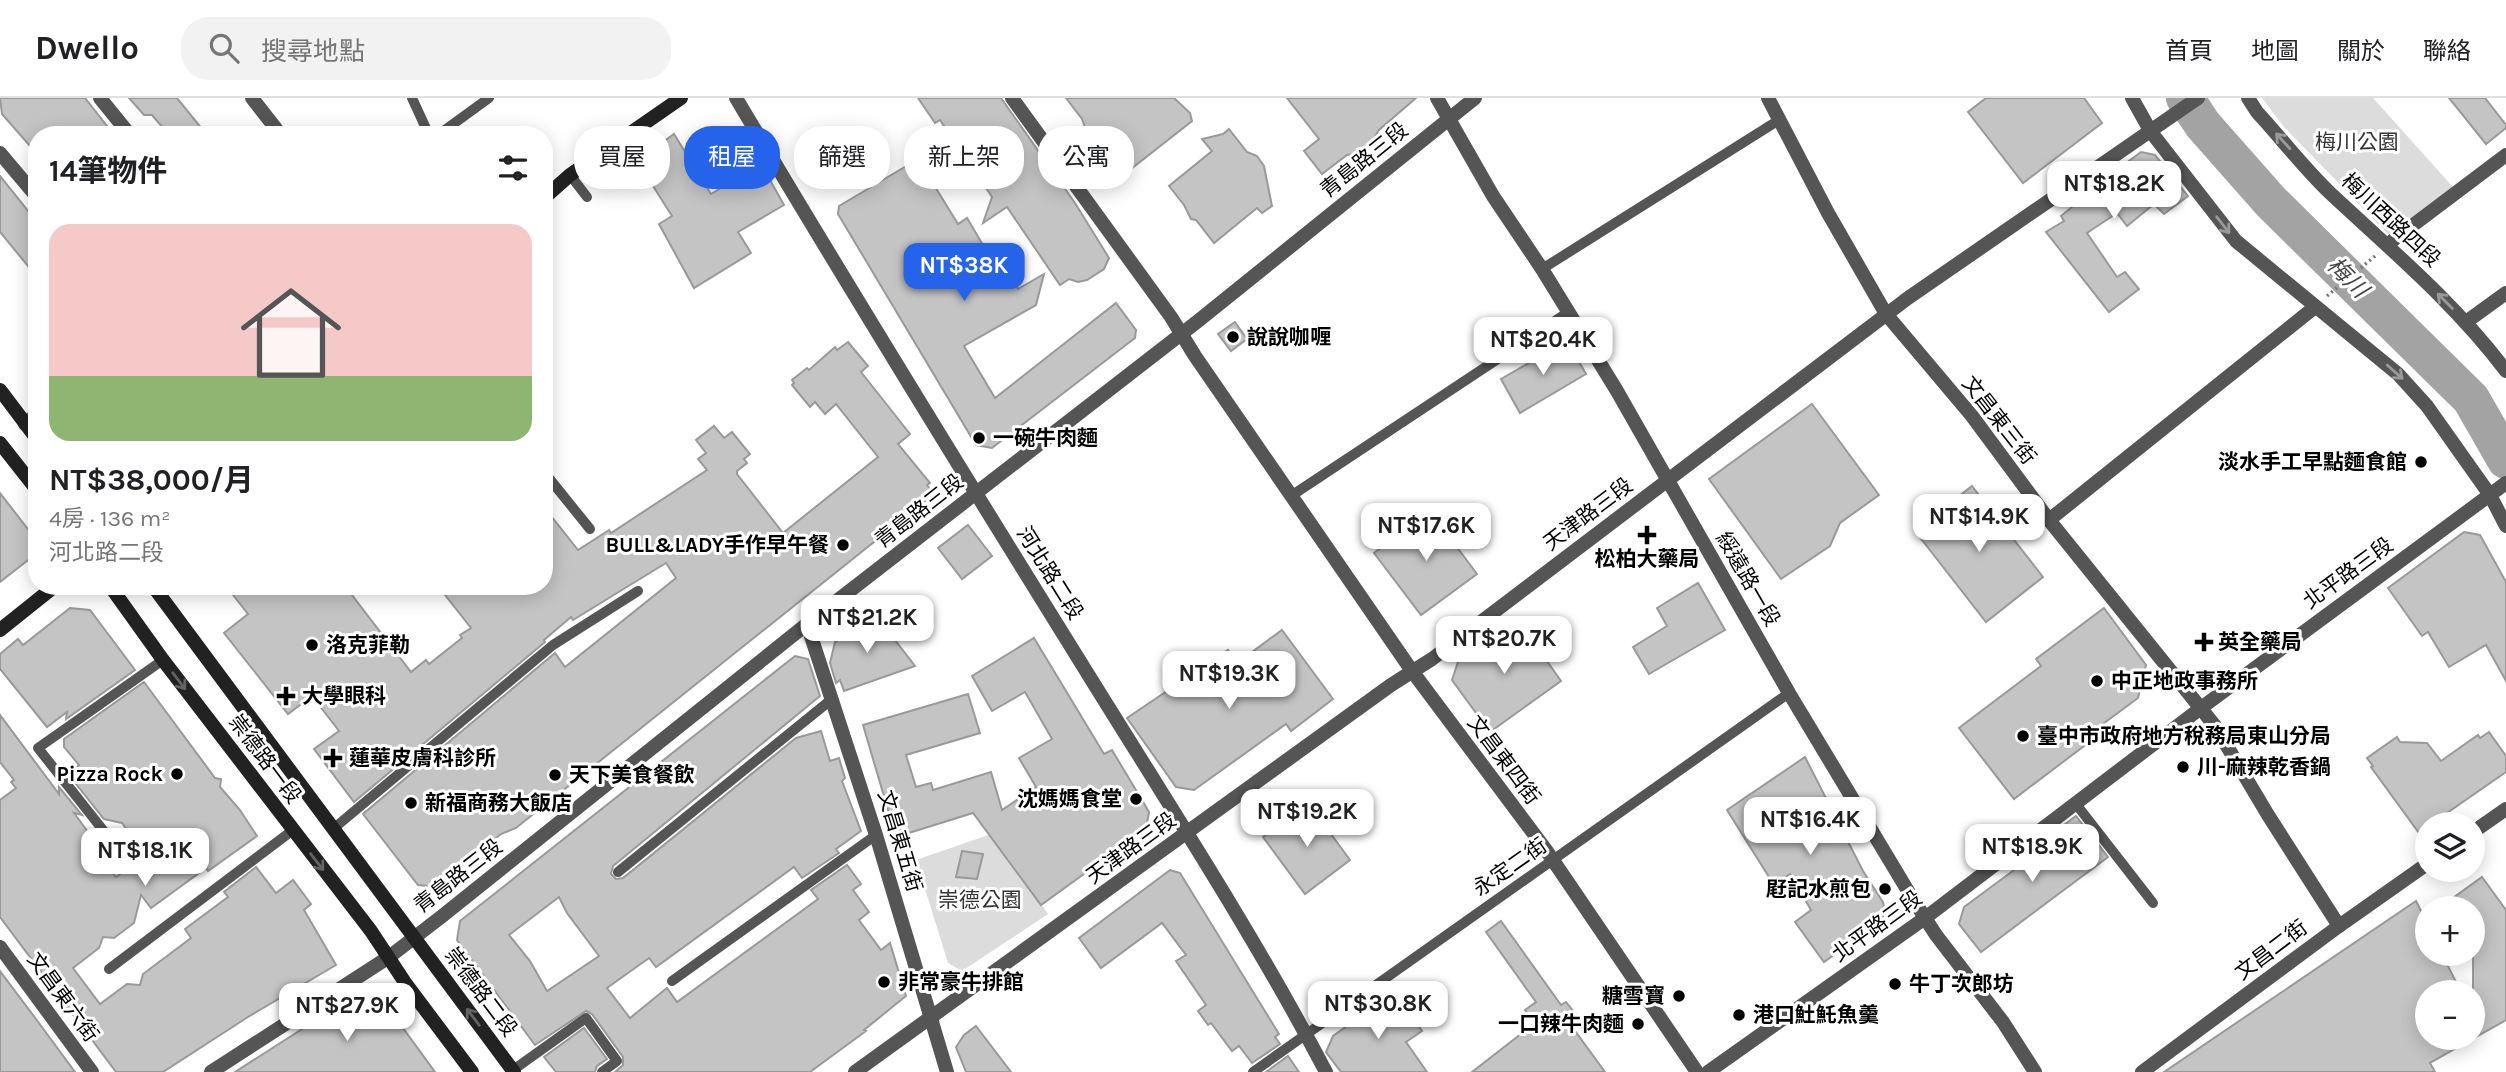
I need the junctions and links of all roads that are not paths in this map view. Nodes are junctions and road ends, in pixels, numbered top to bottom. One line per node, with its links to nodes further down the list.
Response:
1 (100, 98): 16 (street)
2 (252, 98): 17 (street)
3 (412, 98): 18 (lane)
4 (489, 98): 19 (lane)
5 (681, 98): 23 (main road)
6 (736, 98): 43 (street, 河北路二段)
7 (1012, 98): 34 (street, 文昌東四街)
8 (1437, 98): 14 (street, 綏遠路一段)
9 (1475, 98): 14 (street, 青島路三段)
10 (1768, 98): 15 (street, 文昌東三街)
11 (2132, 98): 20 (street)
12 (2198, 98): 20 (street, 天津路三段)
13 (2248, 98): 27 (street, 梅川西路四段, one-way to 13)
14 (1448, 119): 28 (street, 綏遠路一段); 34 (street, 青島路三段)
15 (1779, 120): 28 (lane); 32 (street, 文昌東三街)
16 (123, 126)
17 (274, 126)
18 (425, 126)
19 (450, 126)
20 (2151, 132): 30 (street, one-way to 30); 32 (street, 天津路三段)
21 (0, 153): 24 (street)
22 (2506, 155): 27 (street)
23 (570, 175): 25 (main road); 26 (lane)
24 (28, 186)
25 (553, 190)
26 (587, 197)
27 (2388, 244): 33 (street, 梅川西路四段, one-way to 27)
28 (1542, 269): 31 (street, 綏遠路一段)
29 (2506, 293): 33 (street)
30 (2315, 307): 44 (street, one-way to 44); 46 (street)
31 (1567, 313): 40 (street, 綏遠路一段); 45 (lane)
32 (1886, 314): 40 (street, 天津路三段); 46 (street, 文昌東三街)
33 (2466, 323): 35 (street, 梅川西路四段)
34 (1181, 334): 43 (street, 青島路三段); 45 (street, 文昌東四街)
35 (2506, 371)
36 (0, 390): 37 (main road)
37 (28, 416)
38 (0, 443): 39 (main road)
39 (28, 479)
40 (1668, 480): 56 (street, 天津路三段); 57 (street, 綏遠路一段)
41 (553, 483): 48 (lane)
42 (2506, 483): 44 (street, 北平路三段)
43 (976, 494): 53 (street, 青島路三段); 65 (street, 河北路二段)
44 (2490, 495): 47 (street); 59 (street, 北平路三段)
45 (1291, 496): 56 (street, 文昌東四街)
46 (2049, 520): 59 (street, 文昌東三街)
47 (2506, 526)
48 (590, 528)
49 (638, 591): 63 (lane)
50 (44, 595): 54 (main road)
51 (116, 595): 55 (main road, 崇德路一段)
52 (160, 595): 63 (main road, 崇德路一段)
53 (807, 624): 58 (street, 文昌東五街); 74 (street, 青島路三段)
54 (0, 630)
55 (163, 660): 64 (main road, 崇德路一段, one-way to 64); 67 (lane)
56 (1412, 671): 65 (street, 天津路三段); 68 (street, 文昌東四街)
57 (1789, 693): 68 (lane, 永定二街); 72 (street, 綏遠路一段)
58 (832, 699): 66 (street, 文昌東五街); 69 (lane)
59 (2201, 708): 60 (street, 北平路三段); 73 (street, 文昌東三街)
60 (2076, 803): 71 (lane); 72 (street, 北平路三段)
61 (2506, 809): 62 (street)
62 (2485, 824)
63 (333, 828): 74 (main road, 崇德路一段)
64 (293, 830): 76 (main road, 崇德路一段, one-way to 76); 77 (lane)
65 (1187, 834): 79 (street, 天津路三段); 80 (street, 河北路二段)
66 (876, 835): 78 (lane); 79 (street, 文昌東五街)
67 (122, 855)
68 (1553, 861): 80 (lane, 永定二街); 90 (street, 文昌東四街)
69 (618, 872)
70 (2415, 872): 73 (street, 文昌二街)
71 (2153, 903)
72 (1925, 918): 91 (street, 北平路三段); 92 (street, 綏遠路一段)
73 (2339, 926): 93 (street, 文昌二街)
74 (415, 937): 76 (street, 青島路三段); 81 (main road, 崇德路二段, one-way to 74)
75 (0, 947): 82 (street, 文昌東六街)
76 (389, 957): 83 (street, 青島路三段); 84 (main road)
77 (109, 969)
78 (672, 981)
79 (930, 1016): 86 (street, 天津路三段); 87 (street, 文昌東五街)
80 (1306, 1034): 88 (lane, 永定二街); 89 (street, 河北路二段)
81 (513, 1071): 85 (lane)
82 (92, 1072)
83 (211, 1072)
84 (472, 1072)
85 (602, 1072)
86 (855, 1072)
87 (947, 1072)
88 (1253, 1072)
89 (1326, 1072)
90 (1698, 1072)
91 (1708, 1072)
92 (2035, 1072)
93 (2142, 1072)

